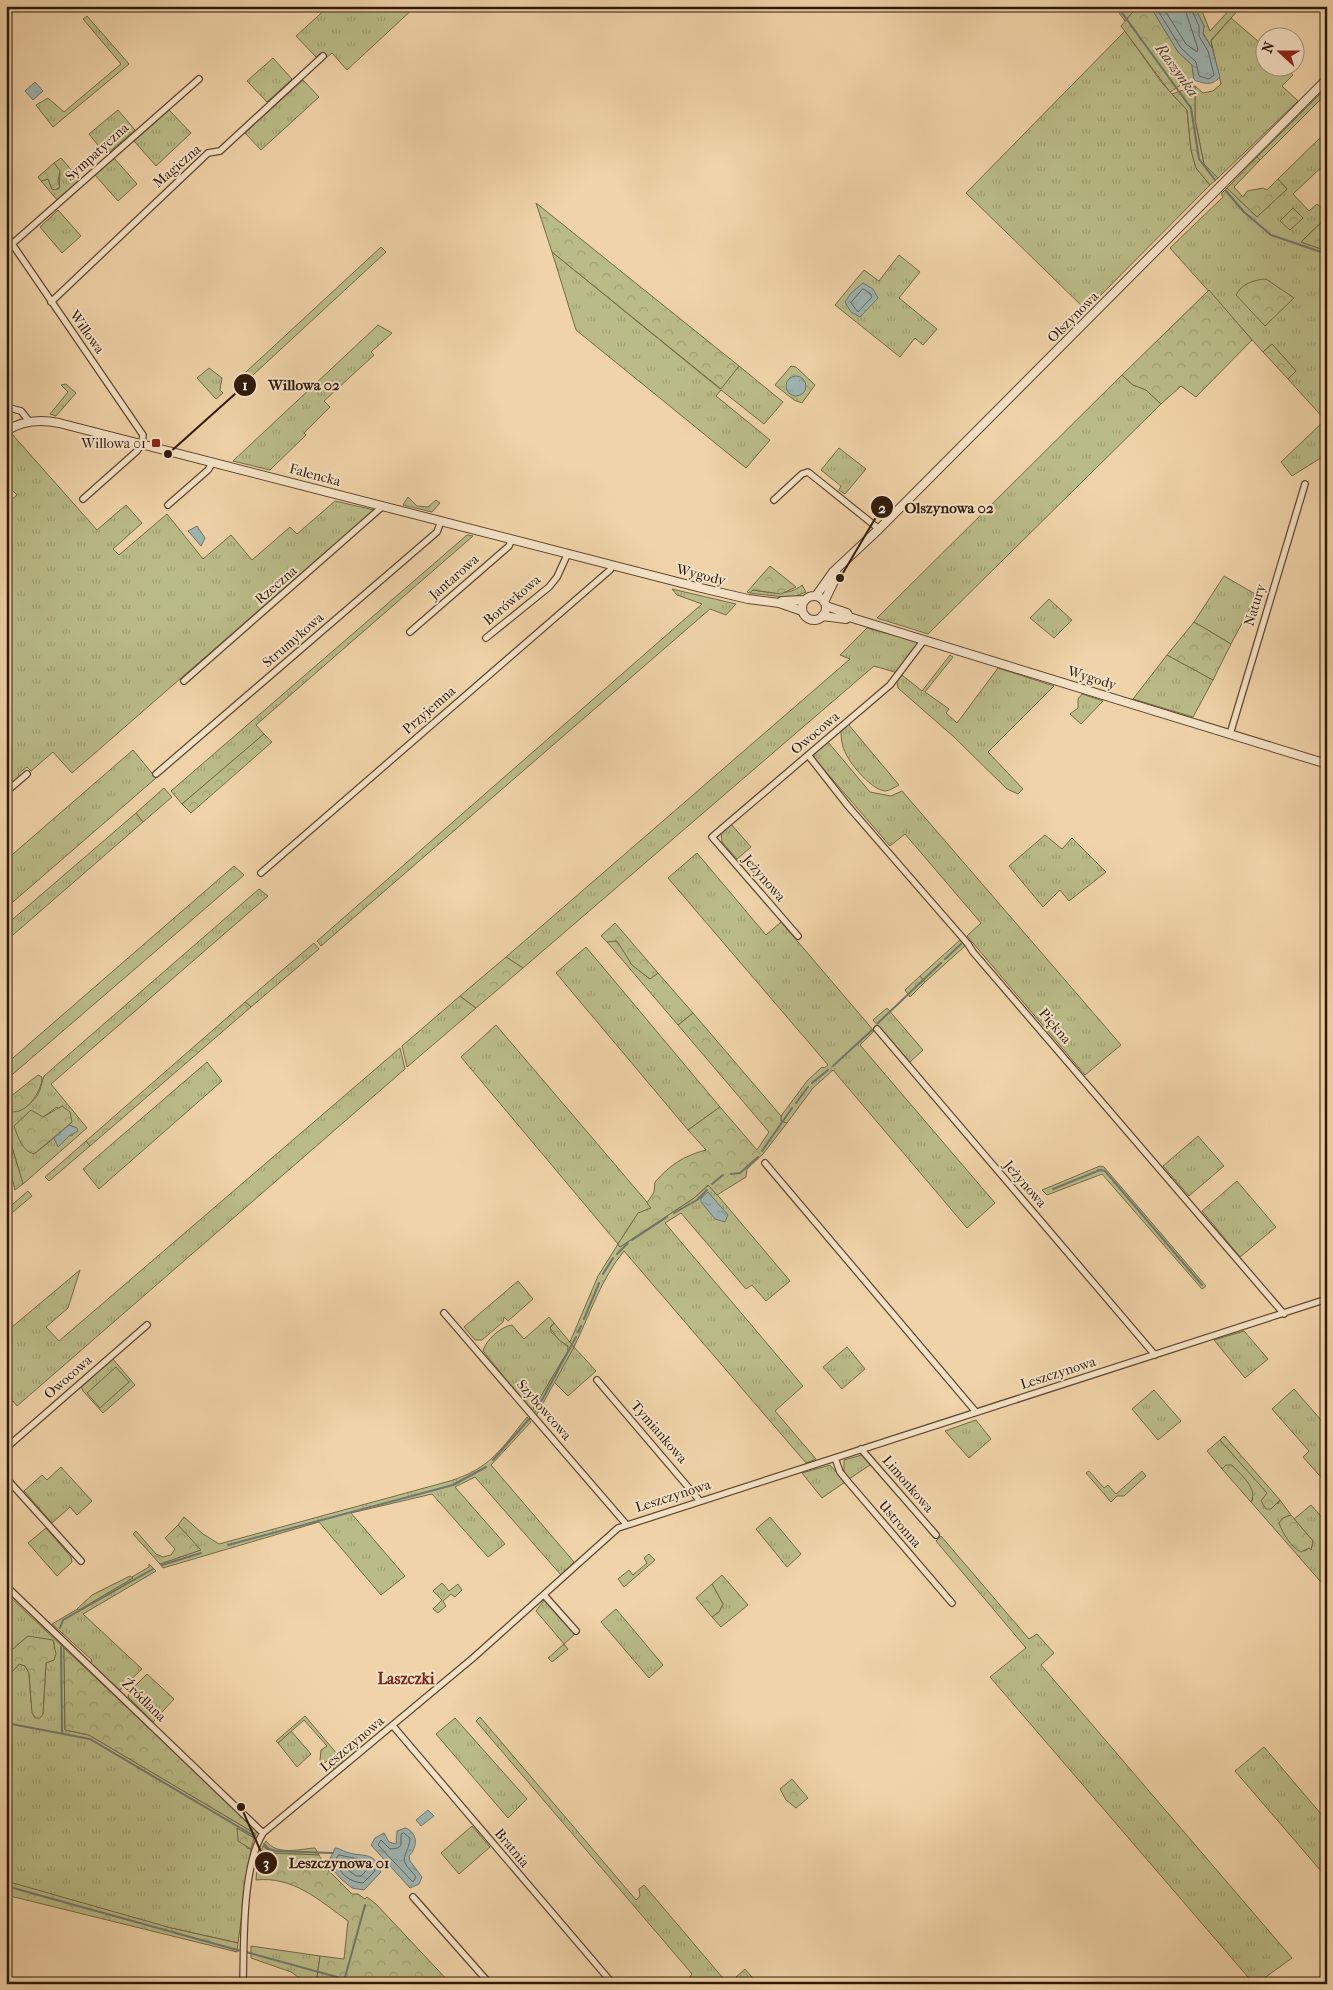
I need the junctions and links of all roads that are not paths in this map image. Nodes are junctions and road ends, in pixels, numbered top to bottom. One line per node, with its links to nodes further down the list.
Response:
1 (323, 56): 6 (street, Magiczna)
2 (199, 79): 5 (street, Sympatyczna)
3 (1327, 79): 18 (street, Olszynowa)
4 (6, 235): 5 (street, Willowa)
5 (12, 244): 6 (street, Willowa)
6 (51, 302): 10 (street, Willowa)
7 (6, 407): 8 (street)
8 (29, 421): 9 (street, Falencka); 10 (street, Falencka)
9 (6, 431)
10 (142, 444): 11 (street, Falencka); 13 (street)
11 (213, 462): 15 (street); 16 (street, Falencka)
12 (1305, 484): 34 (street, Natury)
13 (83, 499)
14 (774, 500): 18 (street)
15 (168, 505)
16 (383, 506): 17 (street, Falencka); 33 (street, Rzeczna)
17 (442, 521): 19 (street, Falencka); 38 (street, Strumykowa)
18 (879, 529): 22 (street, Olszynowa)
19 (512, 539): 20 (street, Falencka); 30 (street, Jantarowa)
20 (568, 553): 21 (street, Falencka); 31 (street, Borówkowa)
21 (615, 566): 25 (street, Wygody); 41 (street, Przyjemna)
22 (836, 572): 23 (street, Olszynowa); 26 (street, Olszynowa)
23 (816, 596): 24 (street); 26 (street)
24 (804, 600): 25 (street, Wygody); 27 (street)
25 (779, 603): 27 (street, Wygody)
26 (825, 604): 28 (street); 29 (street, Wygody)
27 (802, 611): 28 (street)
28 (822, 616): 29 (street, Wygody)
29 (849, 617): 32 (street, Wygody)
30 (410, 632)
31 (486, 638)
32 (924, 640): 34 (street, Wygody); 35 (street, Owocowa)
33 (184, 681)
34 (1230, 734): 36 (street, Wygody)
35 (808, 755): 40 (street, Owocowa); 47 (street, Piękna)
36 (1327, 764)
37 (27, 774): 39 (street)
38 (156, 774)
39 (6, 792)
40 (712, 837): 42 (street, Jeżynowa)
41 (261, 873)
42 (798, 936)
43 (877, 1029): 49 (street, Jeżynowa)
44 (765, 1163): 51 (street)
45 (1327, 1299): 47 (street, Leszczynowa)
46 (444, 1312): 57 (street, Szybowcowa)
47 (1284, 1314): 49 (street, Leszczynowa)
48 (147, 1325): 52 (street, Owocowa)
49 (1154, 1355): 51 (street, Leszczynowa)
50 (597, 1380): 56 (street, Tymiankowa)
51 (976, 1412): 53 (street, Leszczynowa)
52 (6, 1448)
53 (861, 1449): 54 (street, Leszczynowa); 58 (street, Limonkowa)
54 (835, 1458): 56 (street, Leszczynowa); 62 (street, Ustronna)
55 (6, 1478): 59 (street)
56 (700, 1501): 57 (street, Leszczynowa)
57 (626, 1524): 61 (street, Leszczynowa)
58 (936, 1535)
59 (81, 1561)
60 (6, 1586): 65 (street, Źródlana)
61 (544, 1594): 63 (street); 64 (street, Leszczynowa)
62 (952, 1603)
63 (576, 1632)
64 (393, 1726): 65 (street, Leszczynowa); 69 (street, Bratnia)
65 (263, 1833): 67 (street)
66 (413, 1897): 68 (street)
67 (243, 1984)
68 (490, 1984)
69 (613, 1984)

